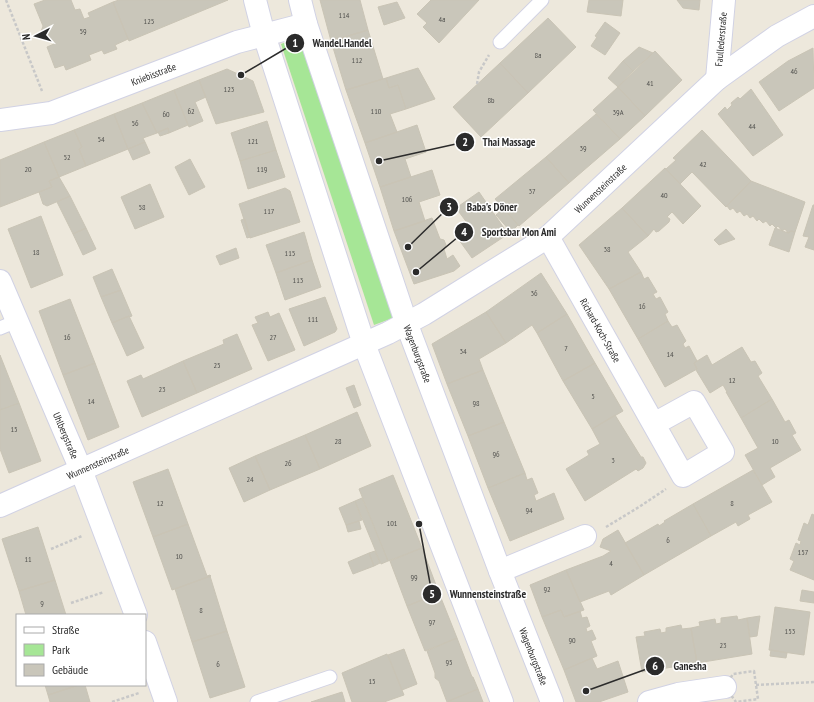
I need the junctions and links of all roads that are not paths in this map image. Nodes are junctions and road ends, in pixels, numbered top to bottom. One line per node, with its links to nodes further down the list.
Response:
1 (255, 0): 7 (street)
2 (300, 0): 6 (street, Wagenburgstraße)
3 (542, 0): 8 (lane)
4 (724, 0): 9 (street, Faullederstraße)
5 (814, 16): 9 (street, Wunnensteinstraße)
6 (306, 24): 7 (street, Kniebisstraße); 14 (street, Wagenburgstraße)
7 (264, 35): 10 (street, Kniebisstraße); 15 (street)
8 (500, 42)
9 (717, 79): 11 (street, Wunnensteinstraße)
10 (0, 120)
11 (548, 237): 14 (street, Wunnensteinstraße); 16 (street, Richard-Koch-Straße)
12 (0, 280): 13 (street, Uhlbergstraße)
13 (9, 325): 17 (street, Uhlbergstraße)
14 (407, 325): 15 (street, Wunnensteinstraße); 20 (street, Wagenburgstraße)
15 (364, 344): 17 (street, Wunnensteinstraße); 27 (street)
16 (654, 424)
17 (81, 470): 18 (street, Wunnensteinstraße); 21 (street, Uhlbergstraße)
18 (0, 506)
19 (594, 533): 20 (street)
20 (500, 571): 28 (street, Wagenburgstraße)
21 (136, 614)
22 (146, 645): 24 (street)
23 (330, 677): 26 (lane)
24 (163, 694)
25 (730, 694): 29 (street)
26 (257, 702)
27 (502, 702)
28 (552, 702)
29 (649, 702)

